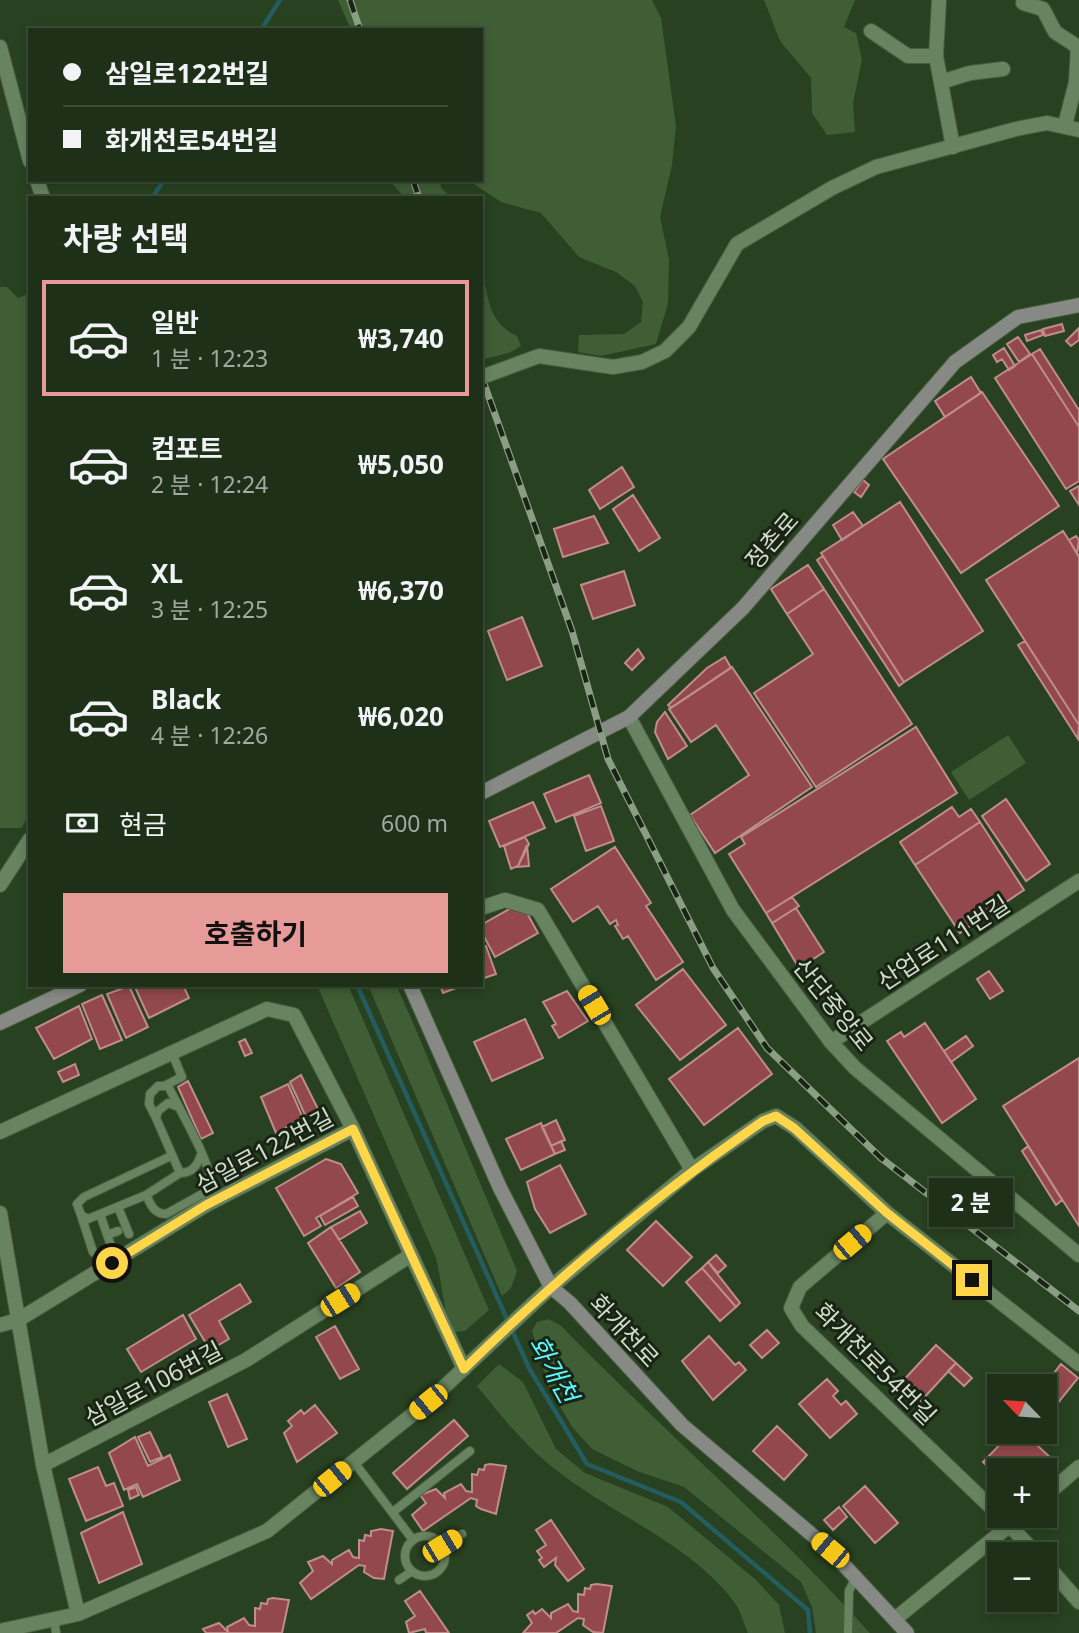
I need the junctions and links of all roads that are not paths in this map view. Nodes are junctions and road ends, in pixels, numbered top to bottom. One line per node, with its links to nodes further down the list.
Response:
1 (939, 0): 5 (street)
2 (1023, 4): 8 (street)
3 (870, 31): 5 (street)
4 (0, 47): 10 (street)
5 (936, 56): 7 (street)
6 (1003, 69): 7 (street)
7 (940, 82): 9 (street)
8 (1072, 127): 9 (street)
9 (953, 147): 12 (street)
10 (28, 153)
11 (1079, 305): 13 (main road, 정촌로)
12 (486, 375)
13 (629, 717): 14 (main road, 정촌로); 22 (street, 산단중앙로)
14 (483, 792)
15 (28, 842): 17 (street)
16 (1079, 881): 22 (street, 산업로111번길)
17 (0, 885)
18 (483, 907): 32 (street)
19 (76, 987): 21 (main road)
20 (411, 987): 49 (main road, 화개천로)
21 (0, 1023)
22 (831, 1042): 48 (street, 산단중앙로)
23 (172, 1053): 24 (lane); 27 (street); 28 (street)
24 (164, 1086): 25 (lane); 26 (lane)
25 (179, 1107): 26 (lane); 29 (lane)
26 (156, 1118): 30 (lane)
27 (353, 1129): 47 (street); 50 (street, 삼일로122번길)
28 (0, 1132)
29 (201, 1155): 31 (lane); 34 (lane)
30 (171, 1156): 33 (lane); 40 (lane)
31 (194, 1169): 33 (lane); 34 (lane)
32 (692, 1170): 38 (street); 49 (street)
33 (180, 1173): 35 (lane)
34 (209, 1173): 35 (lane)
35 (146, 1195): 36 (lane)
36 (118, 1207): 39 (lane); 41 (lane)
37 (0, 1213): 50 (street)
38 (887, 1213): 52 (street); 59 (street, 화개천로54번길)
39 (100, 1214): 40 (lane); 43 (lane)
40 (81, 1215): 44 (lane)
41 (126, 1226): 42 (lane); 43 (lane)
42 (129, 1234)
43 (103, 1236): 44 (lane); 45 (lane)
44 (89, 1241): 46 (lane)
45 (111, 1246)
46 (93, 1252)
47 (411, 1255): 53 (street); 56 (street, 삼일로106번길)
48 (1079, 1255)
49 (546, 1292): 53 (street); 69 (main road, 화개천로)
50 (18, 1320): 51 (street, 삼일로122번길); 56 (street)
51 (0, 1325)
52 (1079, 1364)
53 (464, 1369): 55 (street)
54 (470, 1451): 60 (lane)
55 (354, 1462): 60 (lane); 74 (street)
56 (43, 1465): 74 (street)
57 (1079, 1467): 58 (street)
58 (1057, 1486)
59 (987, 1498)
60 (393, 1512): 64 (lane)
61 (997, 1528): 75 (street)
62 (1016, 1528): 65 (street, 화개천로54번길)
63 (462, 1534): 66 (lane)
64 (413, 1540): 66 (lane); 68 (lane)
65 (1027, 1542)
66 (442, 1546): 67 (lane)
67 (439, 1570): 68 (lane); 72 (lane)
68 (412, 1571): 71 (lane)
69 (856, 1577): 75 (main road, 화개천로); 78 (lane)
70 (1057, 1577): 73 (street)
71 (399, 1580)
72 (443, 1581)
73 (1079, 1602)
74 (78, 1614): 76 (street)
75 (895, 1619): 79 (main road, 화개천로)
76 (55, 1626): 77 (street)
77 (0, 1631)
78 (848, 1633)
79 (906, 1633)

